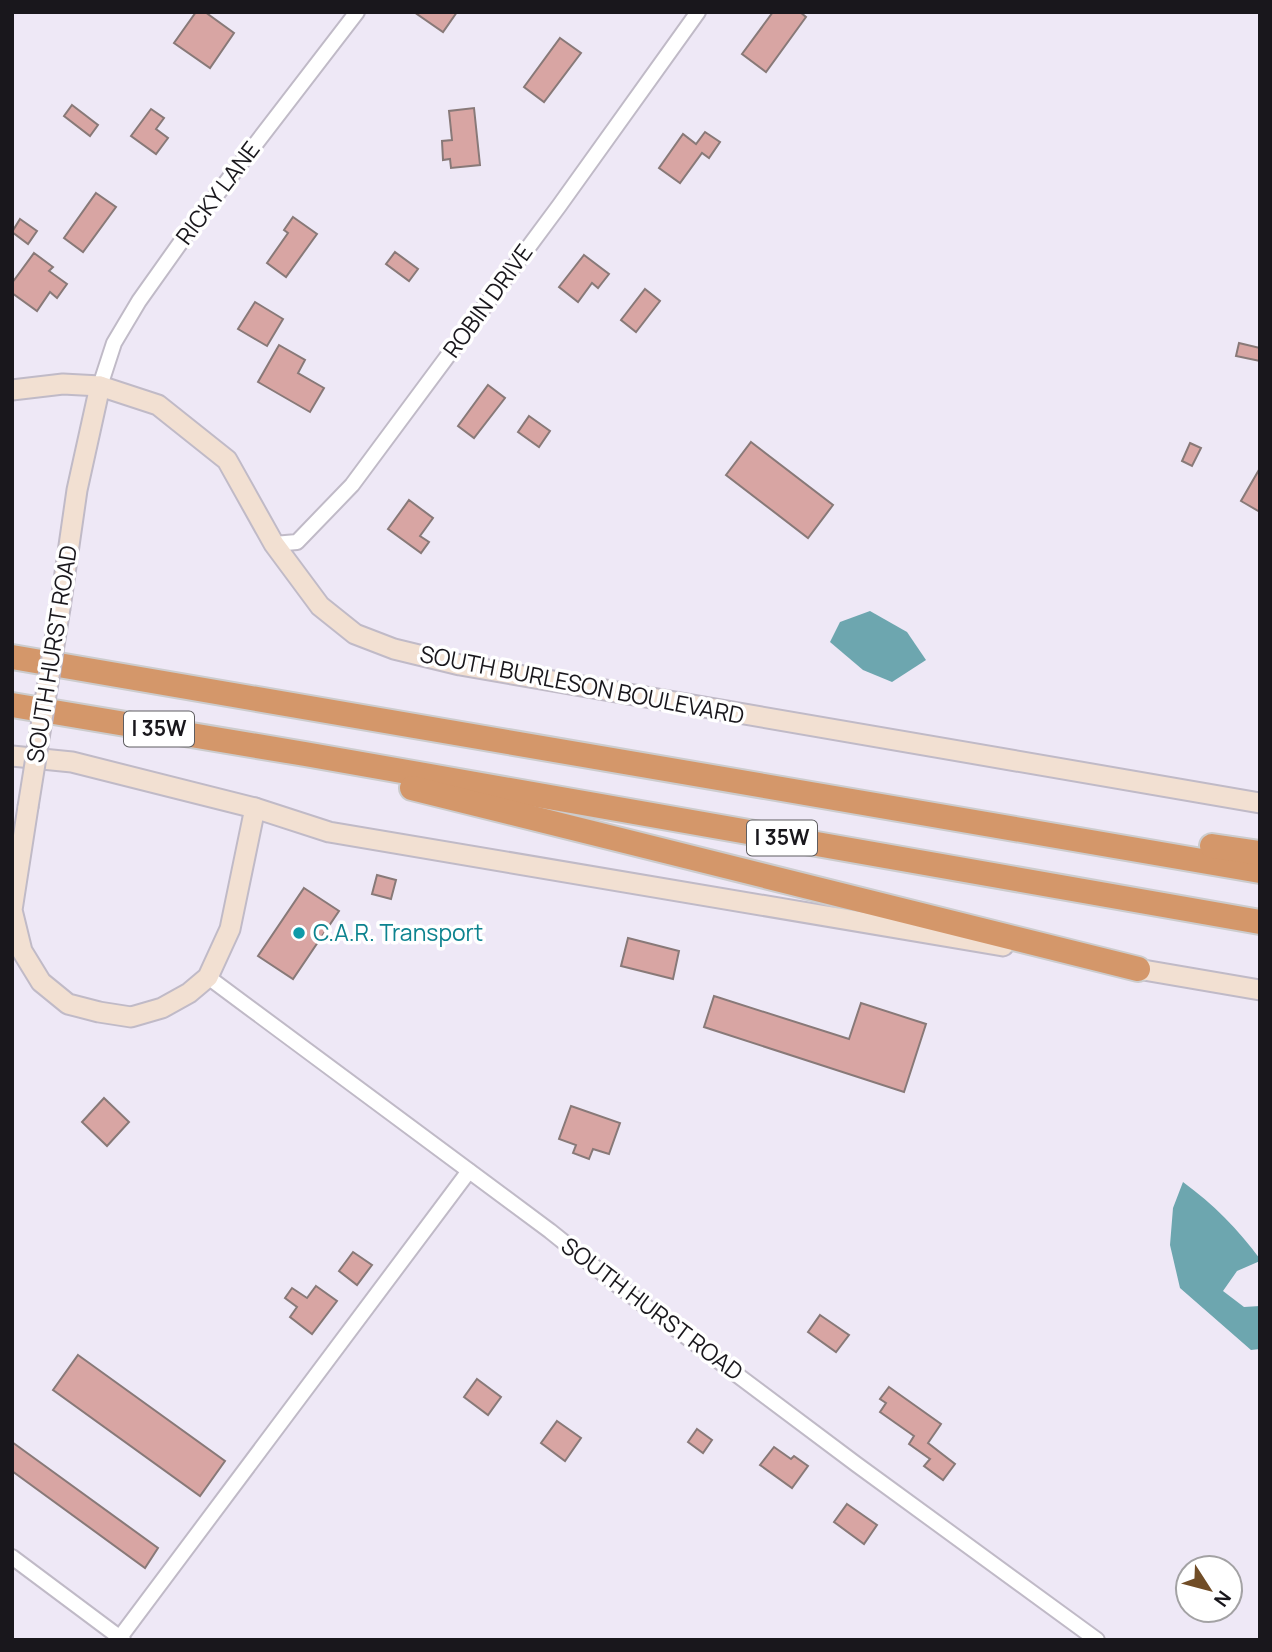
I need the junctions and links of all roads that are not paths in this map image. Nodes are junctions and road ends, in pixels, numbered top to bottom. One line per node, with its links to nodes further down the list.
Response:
1 (357, 12): 3 (street, RICKY LANE)
2 (698, 12): 5 (street, ROBIN DRIVE)
3 (100, 386): 4 (main road, SOUTH BURLESON BOULEVARD); 5 (main road, SOUTH BURLESON BOULEVARD); 17 (main road, SOUTH HURST ROAD, bridge)
4 (12, 390)
5 (274, 544): 10 (main road, SOUTH BURLESON BOULEVARD)
6 (12, 657): 12 (highway, I 35W)
7 (12, 705): 8 (highway, I 35W)
8 (305, 754): 15 (highway, I 35W); 16 (highway)
9 (12, 756): 11 (main road)
10 (1260, 803)
11 (255, 808): 16 (main road); 17 (main road, SOUTH HURST ROAD)
12 (1102, 843): 13 (highway); 14 (highway, I 35W)
13 (1260, 853)
14 (1260, 871)
15 (1260, 922)
16 (1138, 969): 18 (main road)
17 (208, 977): 19 (street, SOUTH HURST ROAD)
18 (1260, 990)
19 (469, 1171): 21 (street); 22 (street, SOUTH HURST ROAD)
20 (12, 1557): 21 (street)
21 (120, 1639)
22 (1097, 1640)

